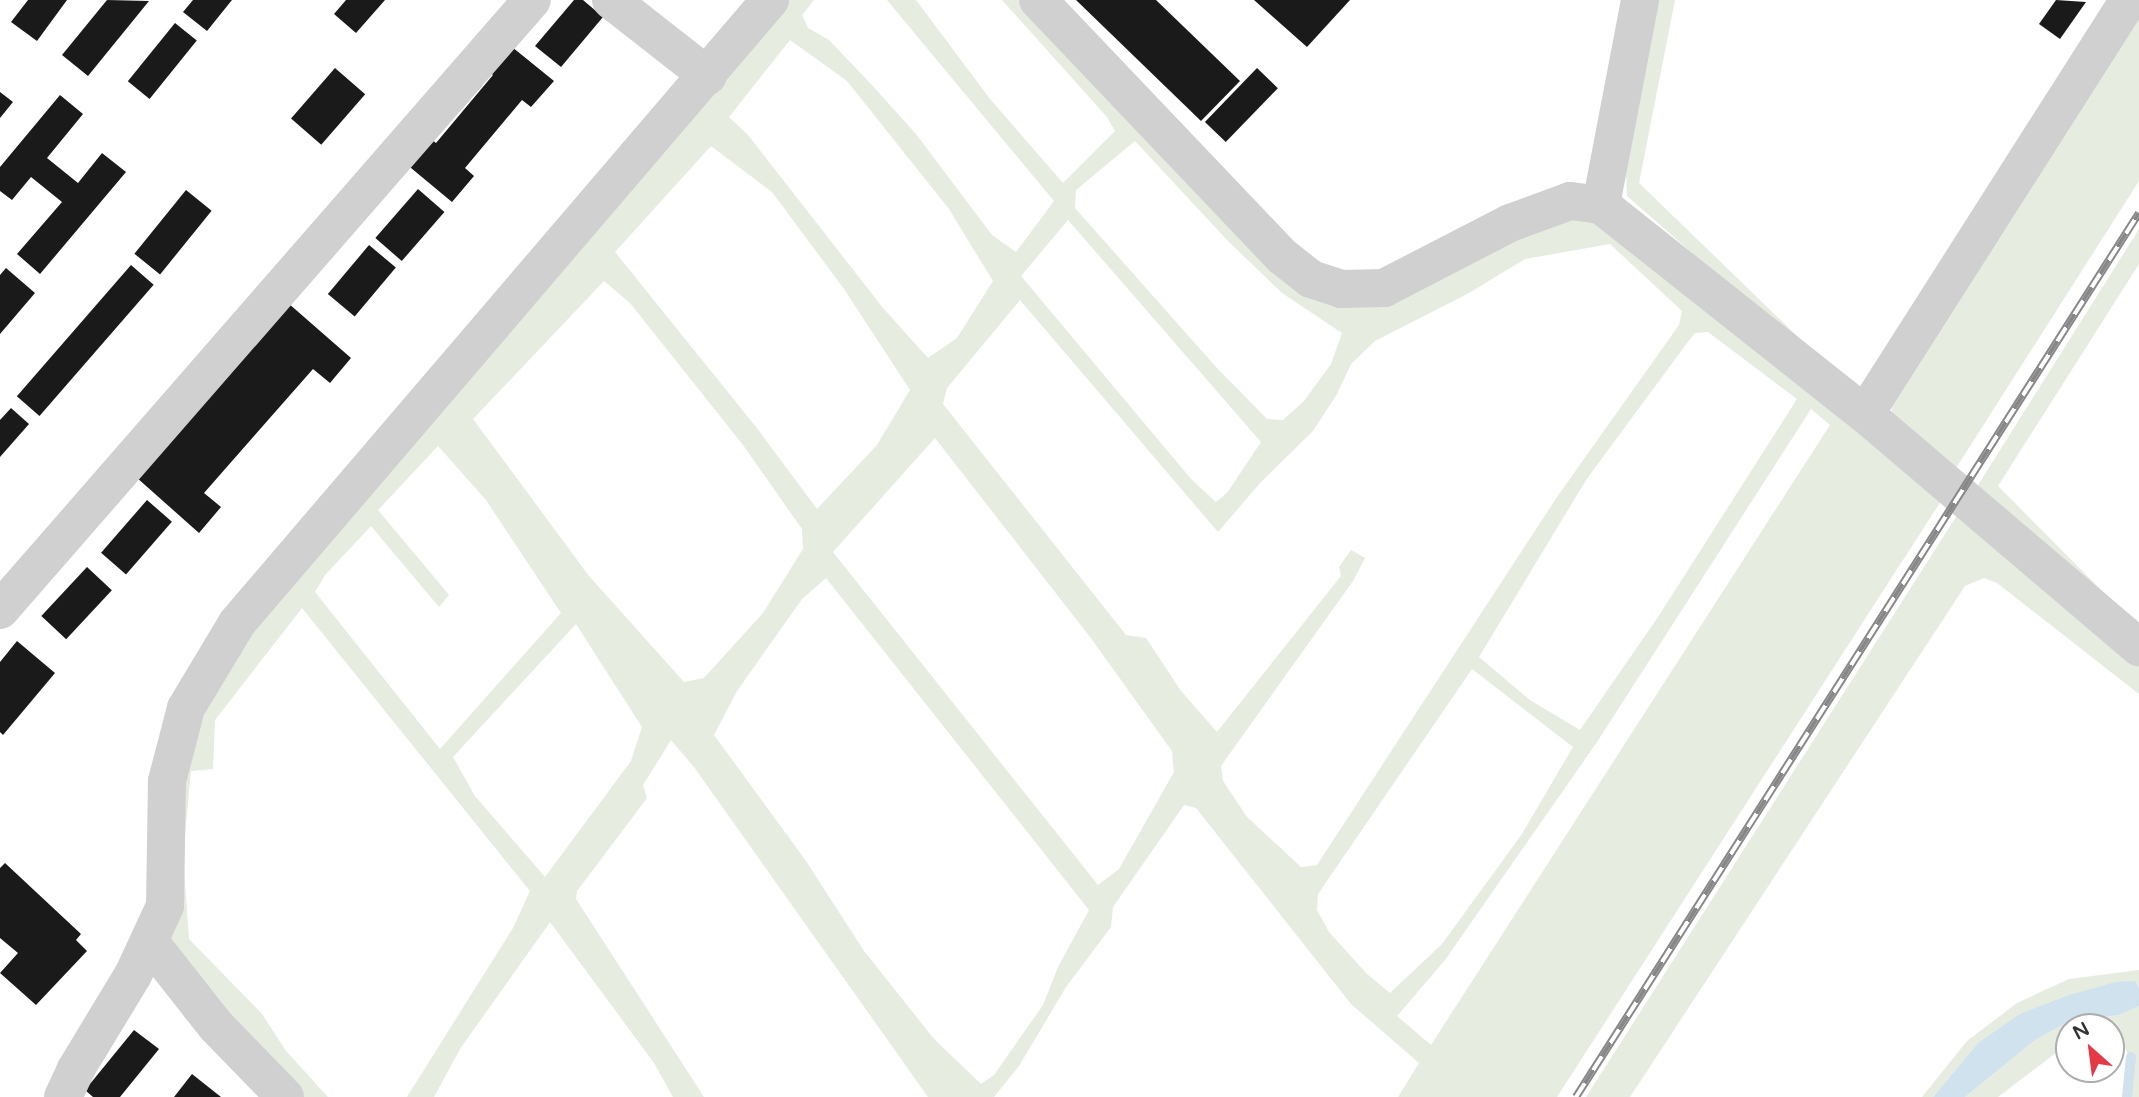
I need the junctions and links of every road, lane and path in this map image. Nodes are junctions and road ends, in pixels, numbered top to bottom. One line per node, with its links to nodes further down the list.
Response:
1 (532, 0): 10 (street)
2 (611, 0): 7 (street)
3 (770, 0): 7 (street)
4 (1038, 0): 8 (street)
5 (1640, 0): 8 (street)
6 (2129, 0): 9 (street)
7 (708, 76): 12 (street)
8 (1601, 205): 9 (street)
9 (1865, 414): 11 (street)
10 (0, 610)
11 (2139, 647)
12 (149, 941): 13 (street); 14 (street)
13 (64, 1097)
14 (285, 1097)

